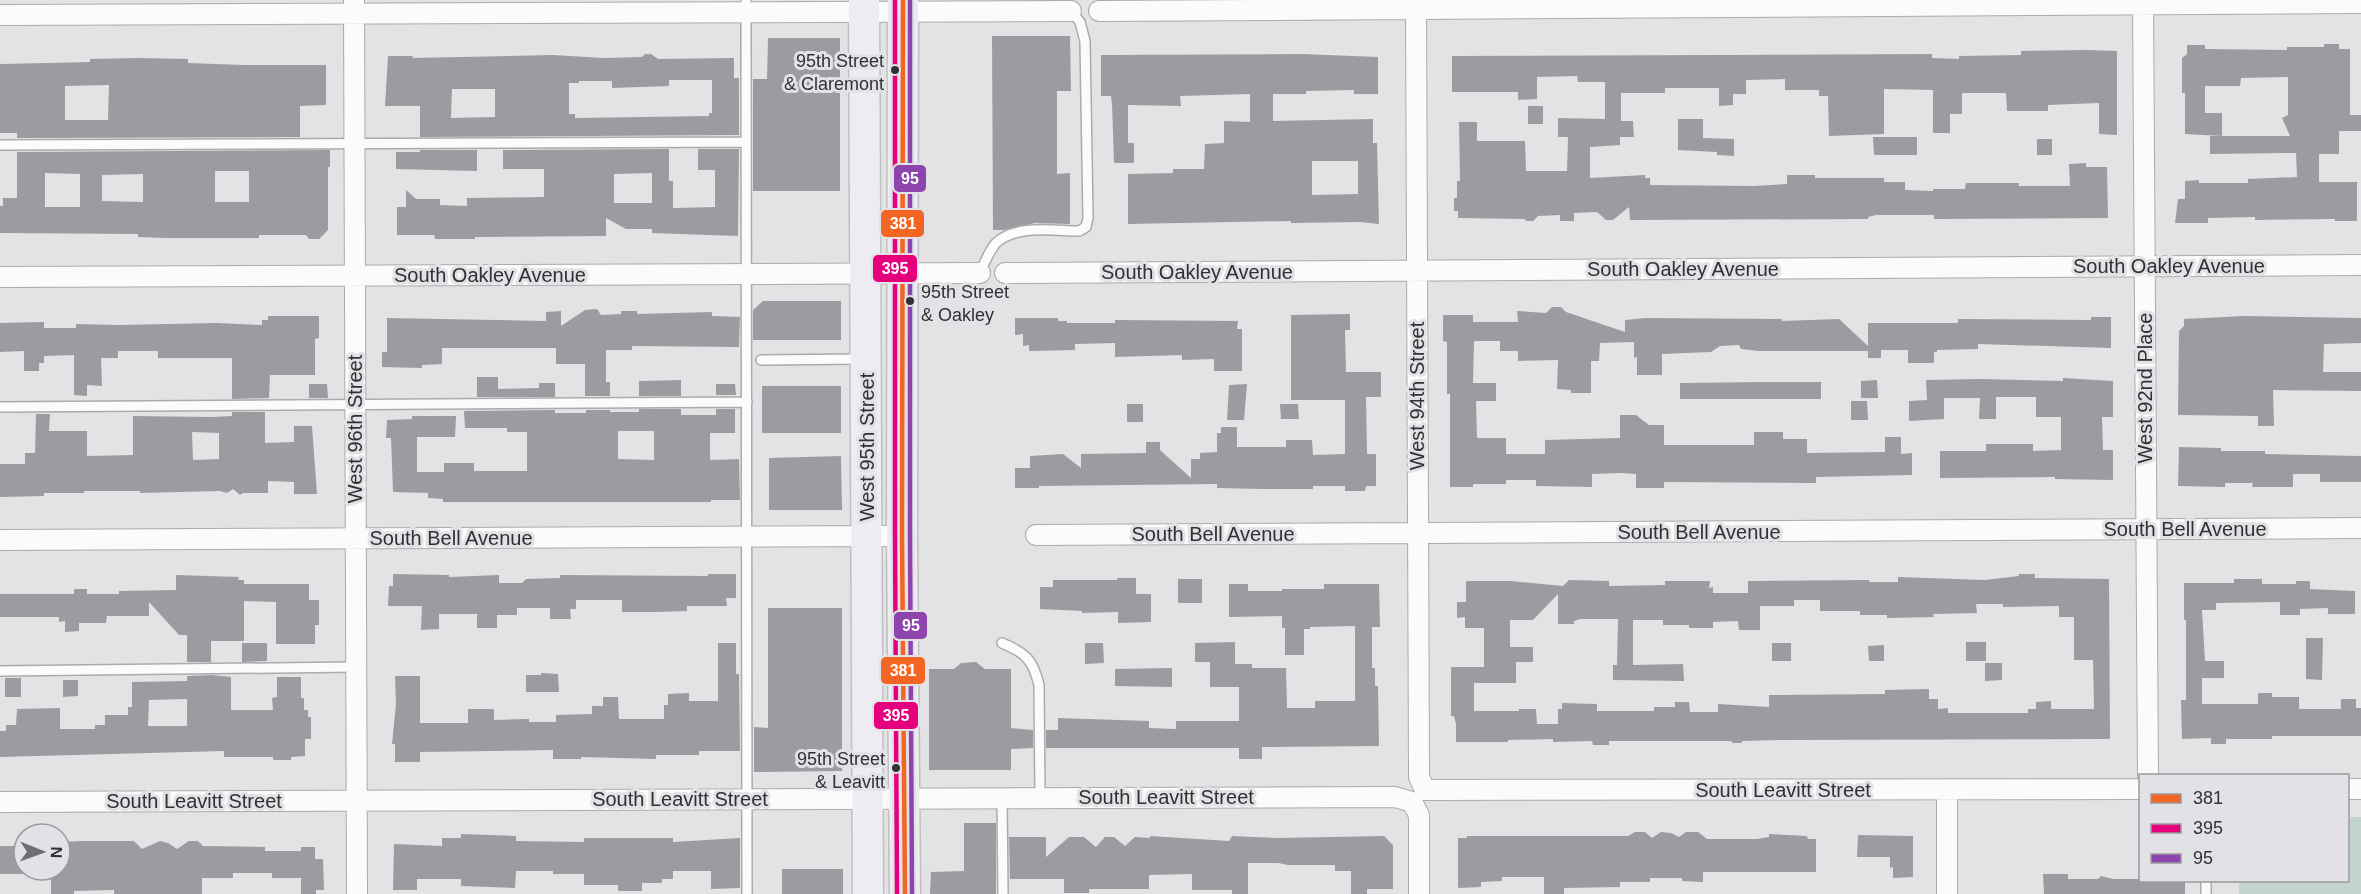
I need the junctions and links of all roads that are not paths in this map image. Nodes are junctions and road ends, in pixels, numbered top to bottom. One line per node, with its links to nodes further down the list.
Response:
1 (2143, 2): 2 (street); 3 (street); 16 (street, West 92nd Place)
2 (2361, 3)
3 (1416, 5): 10 (street); 17 (street, West 94th Street)
4 (354, 6): 5 (street); 11 (street); 13 (street, West 96th Street)
5 (715, 6): 6 (street)
6 (746, 6): 7 (street); 12 (lane)
7 (864, 6): 8 (street); 18 (main road, West 95th Street)
8 (903, 6): 9 (street); 19 (main road, West 95th Street)
9 (1071, 11): 20 (lane)
10 (1099, 11)
11 (0, 15)
12 (746, 142): 13 (lane); 22 (lane)
13 (354, 144): 14 (lane); 23 (street, West 96th Street)
14 (0, 145)
15 (2361, 265): 16 (street, South Oakley Avenue)
16 (2145, 266): 17 (street, South Oakley Avenue); 31 (street, West 92nd Place)
17 (1417, 270): 21 (street, South Oakley Avenue); 32 (street, West 94th Street)
18 (866, 273): 19 (street, South Oakley Avenue); 22 (street, South Oakley Avenue); 25 (main road, West 95th Street)
19 (902, 273): 20 (street, South Oakley Avenue); 35 (main road, West 95th Street)
20 (980, 273)
21 (1005, 273)
22 (747, 274): 23 (street, South Oakley Avenue); 27 (lane)
23 (355, 276): 24 (street, South Oakley Avenue); 28 (street, West 96th Street)
24 (0, 277)
25 (866, 359): 26 (lane); 34 (main road, West 95th Street)
26 (761, 360)
27 (747, 402): 28 (lane); 36 (lane)
28 (356, 404): 29 (lane); 37 (street, West 96th Street)
29 (0, 407)
30 (2361, 528): 31 (street, South Bell Avenue)
31 (2146, 530): 32 (street, South Bell Avenue); 42 (street, West 92nd Place)
32 (1418, 533): 33 (street, South Bell Avenue); 45 (street, West 94th Street)
33 (1036, 535)
34 (867, 536): 35 (street, South Bell Avenue); 36 (street, South Bell Avenue); 50 (main road, West 95th Street)
35 (902, 536): 46 (main road, West 95th Street)
36 (748, 537): 37 (street, South Bell Avenue); 49 (lane)
37 (356, 538): 38 (street, South Bell Avenue); 40 (street, West 96th Street)
38 (0, 540)
39 (1002, 644): 48 (lane)
40 (356, 667): 41 (lane); 51 (street, West 96th Street)
41 (0, 671)
42 (2148, 774)
43 (2139, 789): 44 (street, South Leavitt Street)
44 (1947, 790): 45 (street, South Leavitt Street); 60 (street)
45 (1413, 791): 48 (street, South Leavitt Street); 59 (street, West 94th Street)
46 (904, 797): 47 (street, South Leavitt Street); 50 (street, South Leavitt Street); 57 (main road, West 95th Street)
47 (1002, 797): 48 (street, South Leavitt Street); 58 (lane)
48 (1040, 797)
49 (748, 798): 50 (street, South Leavitt Street); 51 (street, South Leavitt Street); 55 (lane)
50 (868, 798): 56 (main road, West 95th Street)
51 (356, 800): 52 (street, South Leavitt Street); 54 (street, West 96th Street)
52 (0, 802)
53 (2206, 882): 61 (lane)
54 (357, 894)
55 (747, 894)
56 (868, 894)
57 (905, 894)
58 (1003, 894)
59 (1419, 894)
60 (1947, 894)
61 (2206, 894)

